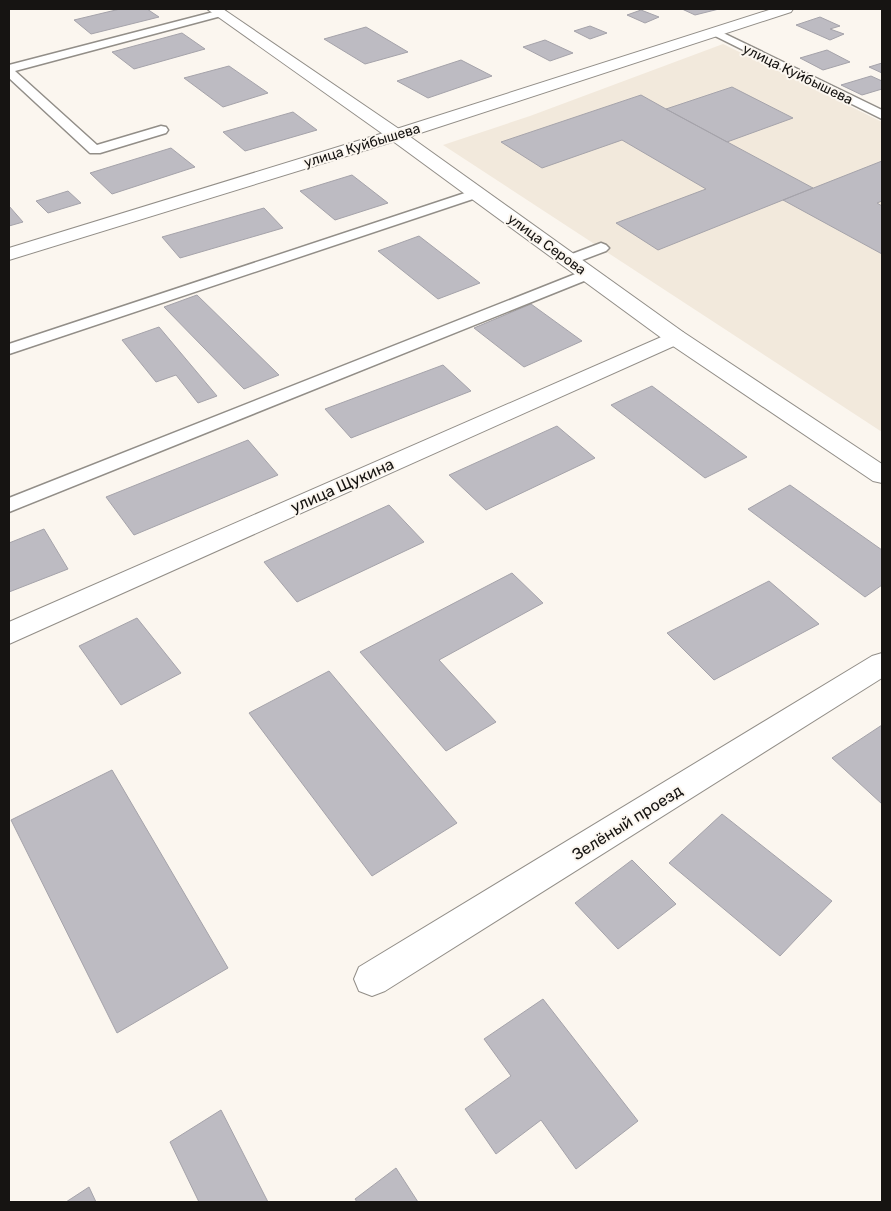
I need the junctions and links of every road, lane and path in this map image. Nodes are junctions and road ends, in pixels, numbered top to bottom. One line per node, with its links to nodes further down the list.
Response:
1 (786, 9): 3 (street, улица Куйбышева)
2 (217, 11): 4 (lane); 7 (street, улица Серова)
3 (715, 32): 5 (lane, улица Куйбышева); 7 (street, улица Куйбышева)
4 (9, 70): 6 (lane)
5 (882, 115)
6 (161, 130)
7 (396, 135): 8 (street, улица Серова); 10 (street, улица Куйбышева)
8 (477, 194): 11 (street, улица Серова); 14 (lane)
9 (601, 248): 11 (lane)
10 (9, 254)
11 (569, 260): 12 (street, улица Серова)
12 (588, 274): 13 (street, улица Серова); 16 (lane)
13 (675, 337): 15 (street, улица Серова); 17 (street, улица Щукина)
14 (9, 349)
15 (882, 475)
16 (9, 505)
17 (9, 634)
18 (882, 664): 19 (street, Зелёный проезд)
19 (372, 979)

